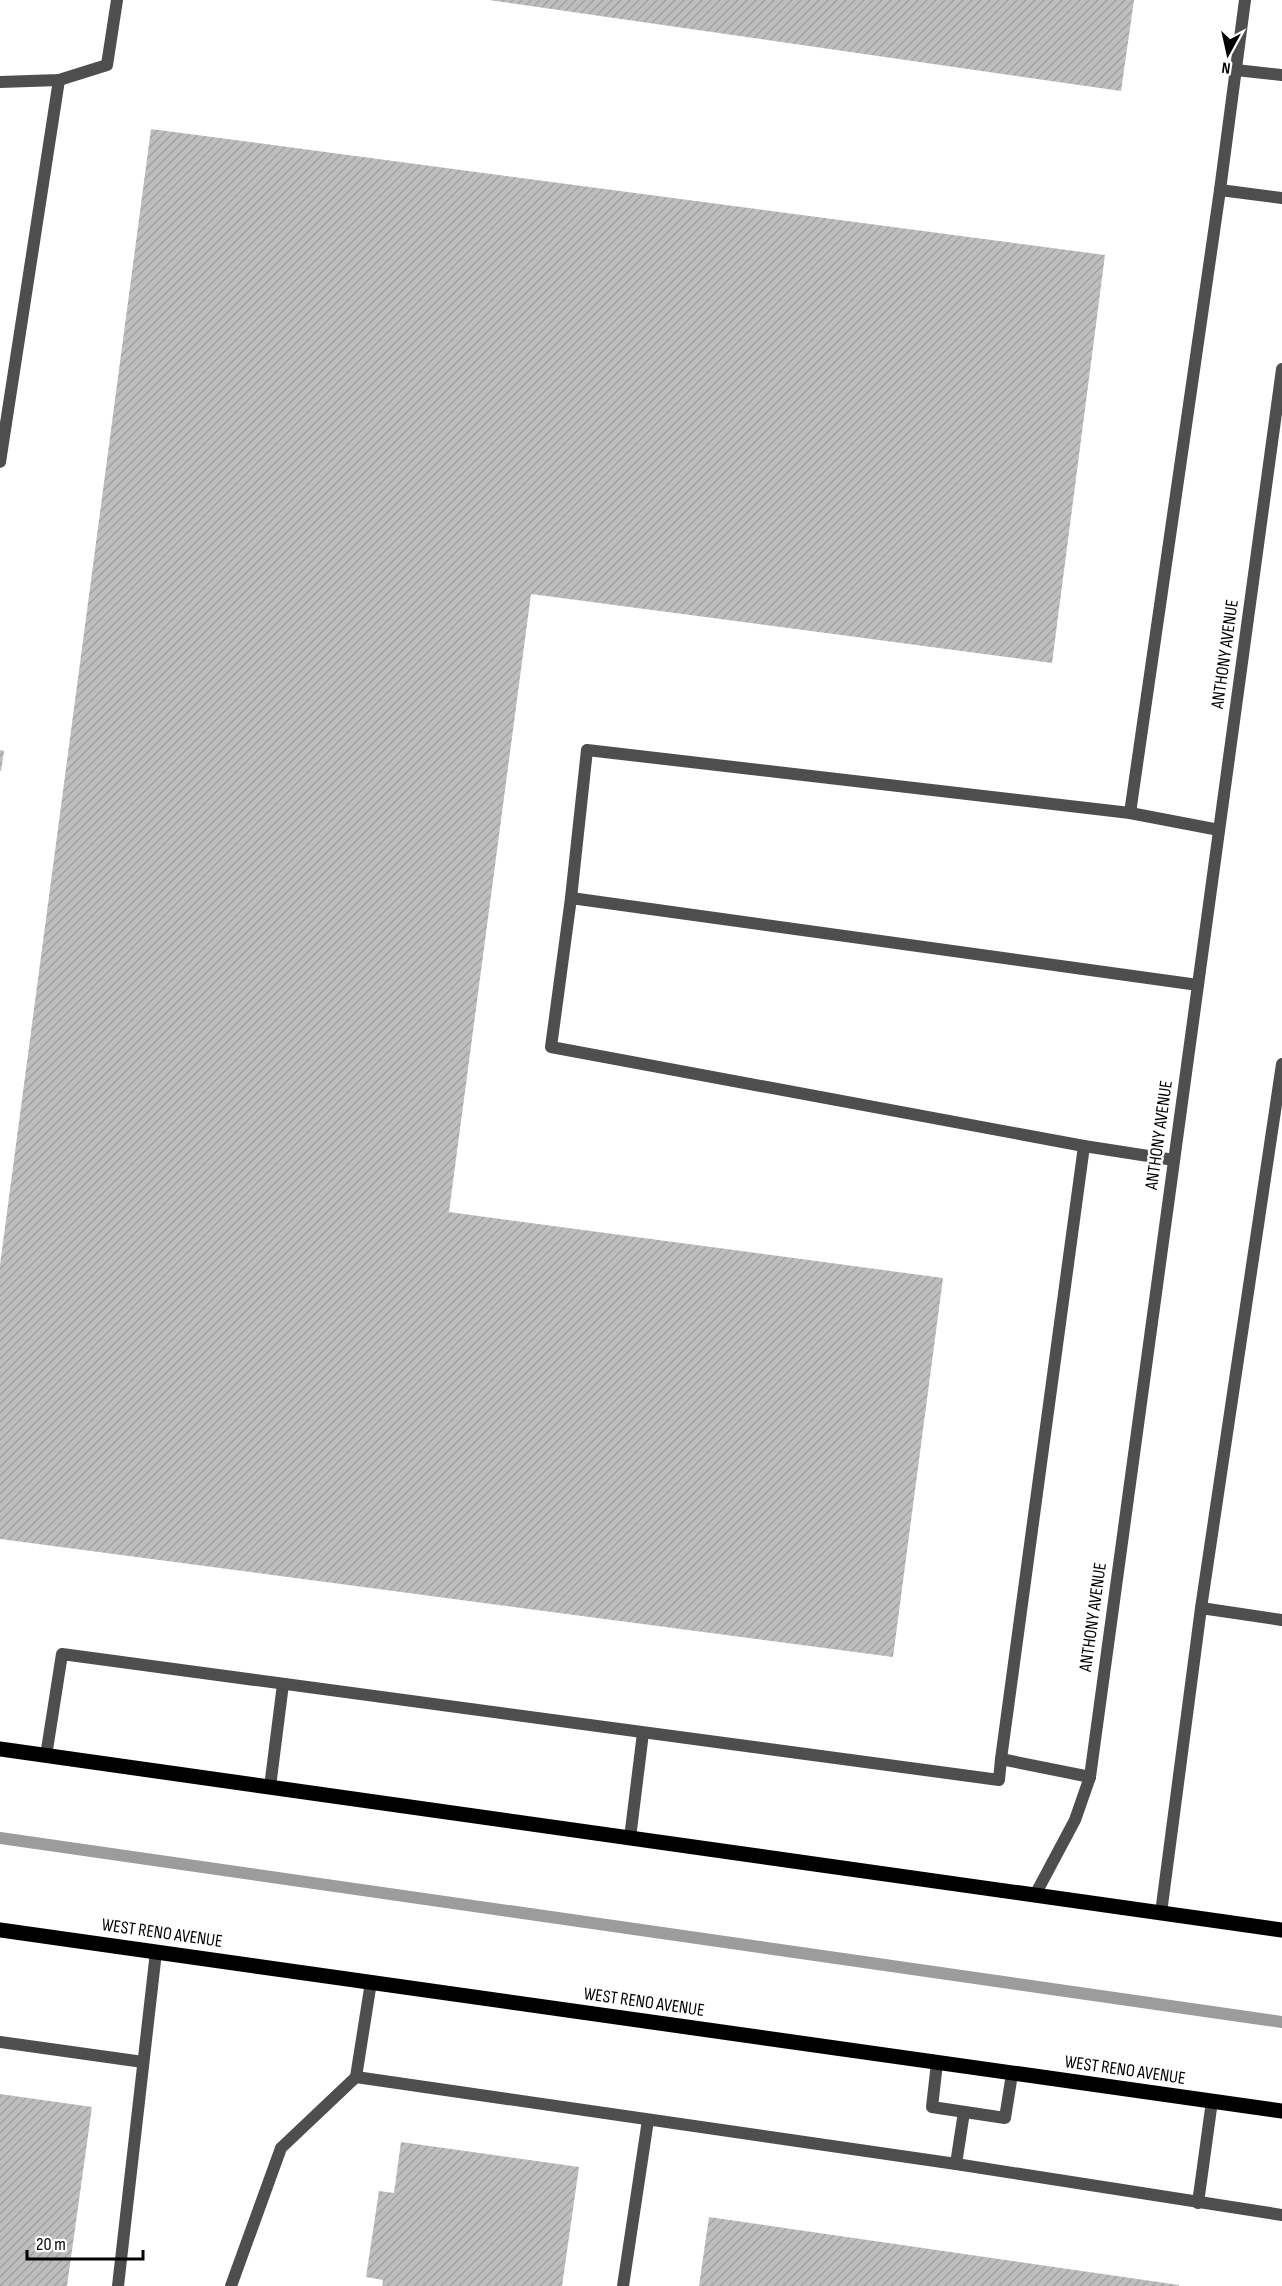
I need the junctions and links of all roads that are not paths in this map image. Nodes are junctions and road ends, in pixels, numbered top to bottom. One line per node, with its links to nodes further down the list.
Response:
1 (117, 0): 5 (street)
2 (1245, 0): 3 (street)
3 (1236, 70): 4 (street); 7 (street)
4 (1282, 75)
5 (58, 80): 6 (street); 10 (street)
6 (0, 82)
7 (1220, 190): 8 (street); 11 (street)
8 (1282, 198)
9 (1282, 369): 12 (street, ANTHONY AVENUE)
10 (0, 462)
11 (1130, 813): 12 (street); 13 (street)
12 (1219, 830): 14 (street, ANTHONY AVENUE)
13 (571, 898): 14 (street); 16 (street)
14 (1198, 985): 17 (street, ANTHONY AVENUE)
15 (1282, 1064): 18 (street)
16 (1084, 1146): 17 (street); 24 (street)
17 (1174, 1160): 25 (street, ANTHONY AVENUE)
18 (1202, 1608): 19 (street); 29 (street)
19 (1282, 1620)
20 (283, 1684): 21 (street); 23 (street); 26 (street)
21 (643, 1733): 24 (street); 27 (street)
22 (0, 1749): 23 (main road)
23 (46, 1756): 26 (main road)
24 (1000, 1759): 25 (street)
25 (1090, 1777): 28 (street, ANTHONY AVENUE)
26 (270, 1787): 27 (main road)
27 (630, 1838): 28 (main road)
28 (1035, 1895): 29 (main road)
29 (1161, 1913): 31 (main road)
30 (0, 1930): 32 (main road, WEST RENO AVENUE)
31 (1282, 1930)
32 (156, 1952): 33 (main road, WEST RENO AVENUE); 35 (street)
33 (371, 1982): 36 (main road, WEST RENO AVENUE); 38 (street)
34 (0, 2042): 35 (street)
35 (142, 2062): 46 (street)
36 (937, 2063): 37 (main road, WEST RENO AVENUE); 41 (street)
37 (1012, 2074): 39 (main road, WEST RENO AVENUE); 41 (street)
38 (356, 2077): 42 (street); 47 (street)
39 (1212, 2101): 40 (main road, WEST RENO AVENUE); 44 (street)
40 (1282, 2111)
41 (964, 2112): 43 (street)
42 (648, 2120): 43 (street); 48 (street)
43 (956, 2164): 44 (street)
44 (1198, 2203): 45 (street)
45 (1282, 2215)
46 (118, 2286)
47 (231, 2286)
48 (623, 2286)

